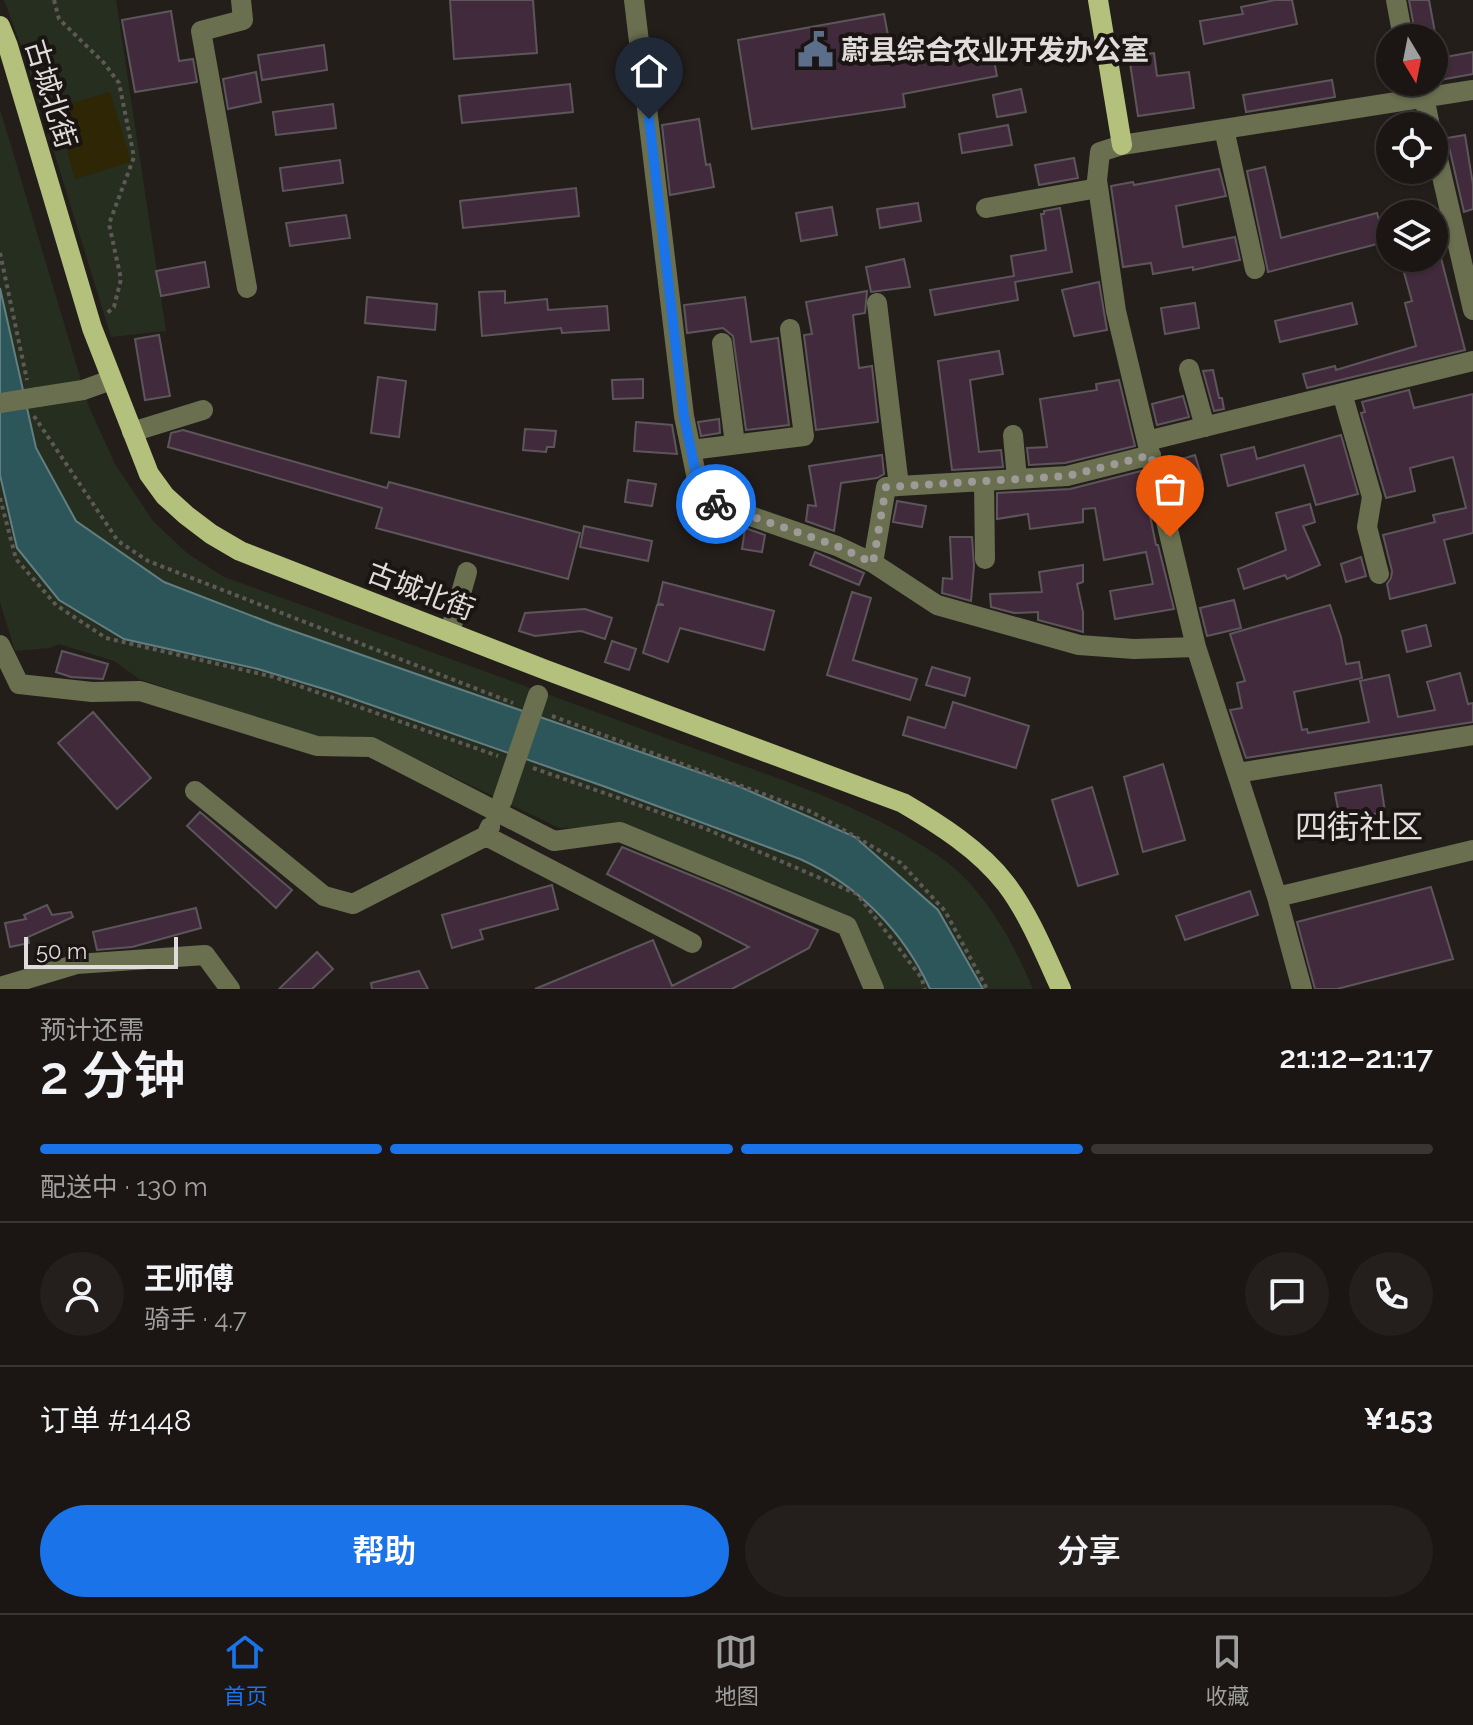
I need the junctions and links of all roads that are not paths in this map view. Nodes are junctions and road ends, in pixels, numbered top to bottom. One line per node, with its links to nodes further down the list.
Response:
1 (241, 0): 16 (street)
2 (634, 0): 32 (street)
3 (1098, 0): 11 (main road)
4 (1396, 0): 5 (street)
5 (1400, 24)
6 (0, 26): 23 (main road, 古城北街)
7 (1448, 90): 8 (street)
8 (1473, 90)
9 (1392, 96): 10 (street)
10 (1224, 129): 11 (street); 15 (street)
11 (1122, 145): 13 (street)
12 (1444, 184): 18 (street)
13 (1098, 188): 14 (street); 31 (street)
14 (986, 208)
15 (1255, 269)
16 (247, 288)
17 (877, 303): 35 (street)
18 (1473, 310)
19 (790, 329): 30 (street)
20 (722, 343): 30 (street)
21 (1473, 361): 24 (street)
22 (1189, 369): 27 (street)
23 (111, 380): 25 (street, bridge); 28 (main road, 古城北街)
24 (1342, 393): 27 (street); 39 (street)
25 (0, 403)
26 (203, 410): 28 (street)
27 (1205, 427): 31 (street)
28 (132, 432): 40 (main road, 古城北街)
29 (1013, 435): 33 (street)
30 (735, 444): 32 (street)
31 (1149, 448): 33 (street); 42 (street)
32 (691, 450): 37 (street)
33 (1017, 479): 34 (street)
34 (984, 481): 35 (street); 36 (street)
35 (899, 486): 37 (street)
36 (985, 559)
37 (873, 563): 42 (street)
38 (467, 572): 40 (street)
39 (1379, 574)
40 (450, 632): 43 (main road, 古城北街)
41 (0, 645): 47 (street)
42 (1196, 647): 45 (street)
43 (546, 670): 47 (street, bridge); 55 (main road, 古城北街)
44 (1473, 735): 45 (street)
45 (1237, 773): 50 (street)
46 (195, 791): 48 (street)
47 (500, 807): 48 (street); 54 (street)
48 (486, 836): 51 (street)
49 (1473, 850): 50 (street)
50 (1277, 897): 56 (street)
51 (692, 943)
52 (0, 987): 53 (street)
53 (230, 989)
54 (874, 989)
55 (1061, 989)
56 (1302, 989)

